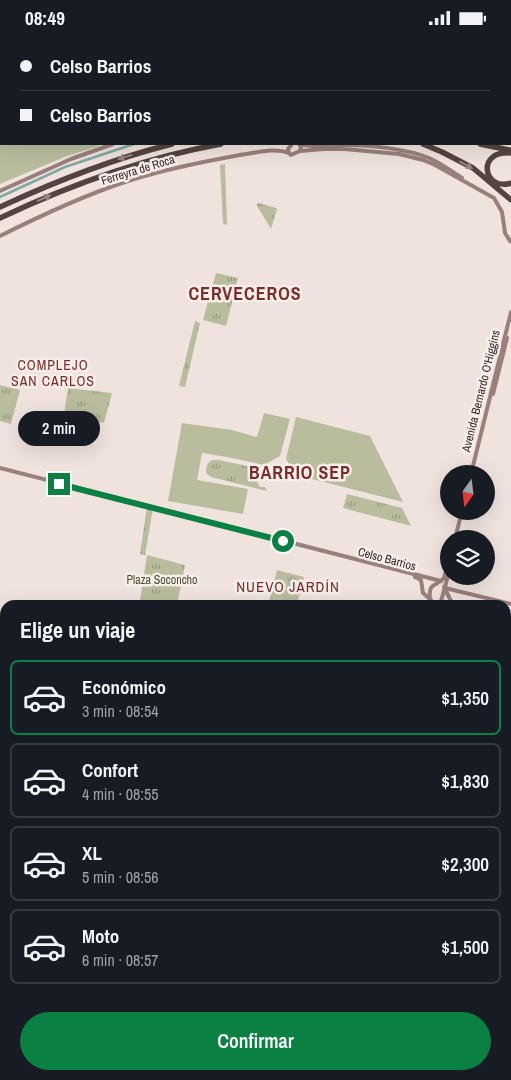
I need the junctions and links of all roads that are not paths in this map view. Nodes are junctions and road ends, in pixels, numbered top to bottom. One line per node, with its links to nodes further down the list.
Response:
1 (110, 145): 16 (main road)
2 (168, 145): 18 (highway, one-way to 18)
3 (216, 145): 19 (highway, one-way to 3)
4 (288, 145): 10 (main road)
5 (290, 145): 13 (main road)
6 (300, 145): 11 (main road, Ferreyra de Roca)
7 (312, 145): 15 (main road, Ferreyra de Roca)
8 (424, 145): 17 (highway, one-way to 17)
9 (484, 145): 12 (highway)
10 (273, 150): 13 (main road, Ferreyra de Roca); 22 (main road, Ferreyra de Roca)
11 (300, 151): 13 (main road, Ferreyra de Roca); 15 (main road, Ferreyra de Roca)
12 (511, 151): 14 (highway)
13 (289, 153)
14 (511, 183)
15 (480, 190): 20 (main road, Ferreyra de Roca)
16 (0, 191)
17 (511, 200)
18 (0, 207)
19 (0, 219)
20 (504, 229): 21 (main road); 23 (main road, Ferreyra de Roca)
21 (511, 235): 23 (main road)
22 (0, 236)
23 (511, 241)
24 (511, 312): 26 (main road, Avenida Bernardo O'Higgins)
25 (511, 323): 26 (main road, Avenida Bernardo O'Higgins)
26 (487, 415): 27 (main road, Avenida Bernardo O'Higgins)
27 (474, 465)
28 (0, 469): 29 (main road, Celso Barrios)
29 (326, 552): 30 (main road, Celso Barrios); 33 (main road, Celso Barrios)
30 (430, 578): 31 (main road, Celso Barrios); 33 (main road)
31 (440, 579)
32 (440, 580): 39 (main road)
33 (421, 583): 38 (main road, Celso Barrios)
34 (444, 585): 36 (main road)
35 (446, 585): 36 (main road)
36 (445, 588): 37 (main road); 42 (main road); 43 (main road)
37 (443, 595): 40 (main road); 41 (main road)
38 (430, 600)
39 (432, 600)
40 (440, 600)
41 (442, 600)
42 (451, 600)
43 (494, 600)

